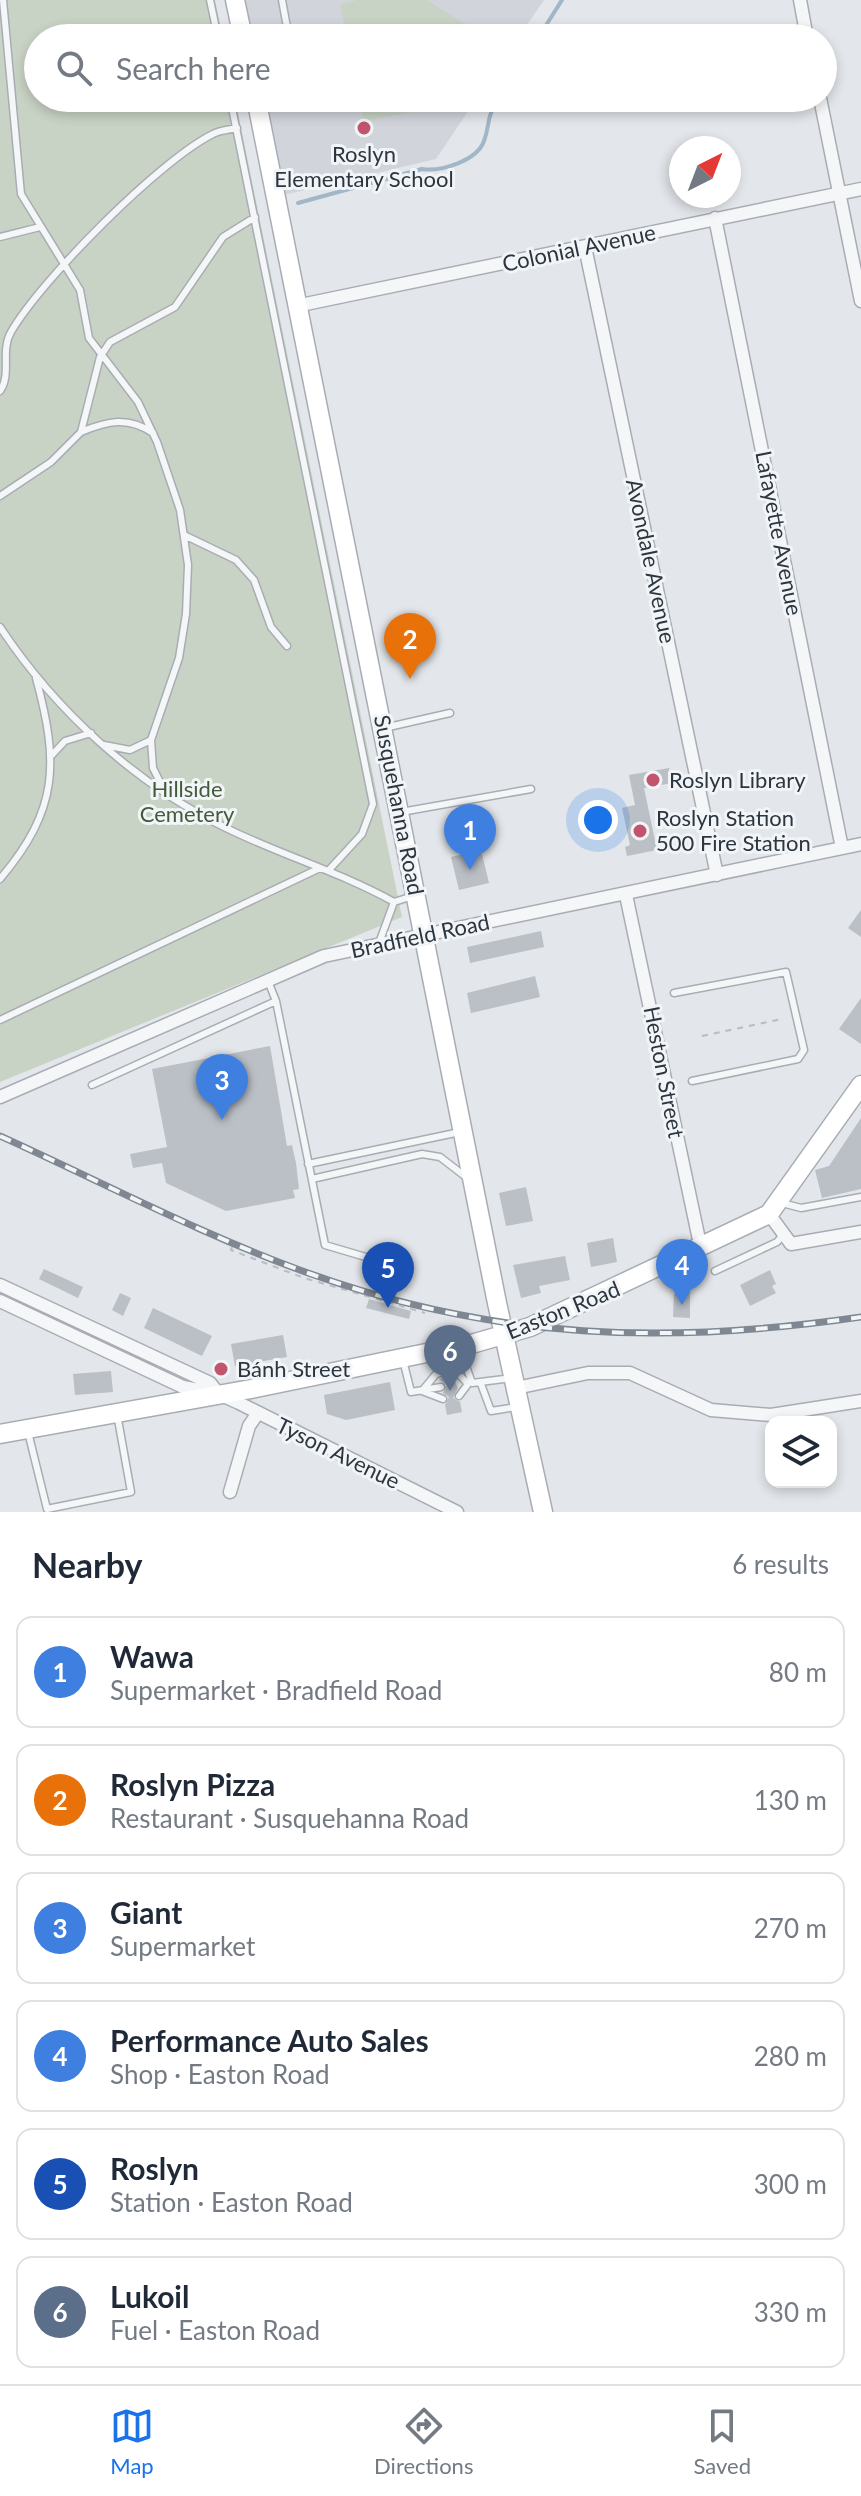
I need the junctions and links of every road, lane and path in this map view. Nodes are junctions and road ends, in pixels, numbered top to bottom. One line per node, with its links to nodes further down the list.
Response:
1 (210, 0): 6 (lane)
2 (235, 0): 7 (main road)
3 (282, 0): 8 (lane)
4 (800, 0): 9 (street)
5 (2, 2): 18 (lane)
6 (215, 24)
7 (240, 24)
8 (286, 24)
9 (804, 24)
10 (233, 112): 13 (lane)
11 (259, 112): 23 (main road, Susquehanna Road)
12 (823, 112): 15 (street)
13 (237, 128): 16 (lane); 21 (lane)
14 (861, 189): 15 (street, Colonial Avenue)
15 (839, 194): 17 (street, Colonial Avenue); 22 (street)
16 (255, 217): 24 (lane); 45 (lane)
17 (715, 218): 20 (street, Colonial Avenue); 43 (street, Lafayette Avenue)
18 (40, 227): 19 (lane); 21 (lane)
19 (0, 237)
20 (585, 247): 23 (street, Colonial Avenue); 46 (street, Avondale Avenue)
21 (66, 265): 24 (lane); 25 (lane)
22 (861, 301)
23 (296, 306): 34 (main road, Susquehanna Road)
24 (100, 357): 26 (lane); 27 (lane)
25 (0, 391)
26 (81, 432): 27 (lane); 28 (lane)
27 (154, 434): 29 (lane)
28 (0, 496)
29 (184, 535): 31 (lane); 36 (lane)
30 (0, 627): 32 (lane)
31 (287, 646)
32 (35, 675): 35 (lane); 38 (lane)
33 (450, 713): 34 (lane)
34 (384, 728): 41 (main road, Susquehanna Road)
35 (91, 733): 37 (lane); 38 (lane)
36 (151, 740): 37 (lane); 40 (lane)
37 (104, 745): 40 (lane)
38 (52, 755): 47 (lane)
39 (531, 789): 41 (lane)
40 (168, 794): 44 (lane)
41 (401, 812): 48 (main road, Susquehanna Road)
42 (861, 844): 43 (street, Bradfield Road)
43 (842, 848): 46 (street, Bradfield Road)
44 (320, 868): 45 (lane); 57 (lane)
45 (328, 871): 50 (lane)
46 (717, 875): 49 (street, Bradfield Road)
47 (0, 879)
48 (417, 895): 50 (lane); 51 (main road, Susquehanna Road)
49 (626, 895): 51 (street, Bradfield Road); 72 (street, Heston Street)
50 (394, 902): 52 (lane)
51 (425, 935): 52 (street, Bradfield Road); 63 (main road, Susquehanna Road)
52 (379, 943): 53 (street, Bradfield Road)
53 (268, 981): 55 (lane); 62 (street, Bradfield Road)
54 (674, 993): 59 (lane)
55 (276, 1001): 60 (lane); 64 (lane)
56 (782, 1019): 58 (path)
57 (0, 1020)
58 (702, 1036)
59 (692, 1081)
60 (92, 1085)
61 (861, 1085): 68 (main road, Easton Road)
62 (0, 1097)
63 (464, 1131): 64 (lane); 66 (main road, Susquehanna Road)
64 (308, 1164): 65 (lane)
65 (312, 1179): 66 (lane); 73 (lane)
66 (474, 1183): 78 (main road, Susquehanna Road)
67 (861, 1197): 68 (lane)
68 (774, 1208): 70 (street); 72 (main road, Easton Road)
69 (861, 1232): 70 (street)
70 (783, 1235): 74 (lane)
71 (232, 1247): 77 (path)
72 (701, 1249): 78 (main road, Easton Road)
73 (369, 1258)
74 (715, 1271)
75 (0, 1285): 87 (street, Tyson Avenue)
76 (0, 1301): 87 (street, Tyson Avenue)
77 (425, 1313)
78 (505, 1335): 79 (main road, Easton Road); 85 (main road, Susquehanna Road)
79 (459, 1346): 80 (main road, Easton Road); 82 (lane)
80 (403, 1357): 86 (lane); 87 (main road, Easton Road)
81 (457, 1383): 82 (lane)
82 (470, 1384): 83 (lane); 86 (lane); 88 (lane)
83 (481, 1384): 85 (lane); 85 (lane)
84 (441, 1387): 86 (lane)
85 (516, 1390): 90 (street); 97 (main road, Susquehanna Road)
86 (422, 1391): 89 (lane)
87 (219, 1394): 91 (main road, Easton Road); 92 (street, Tyson Avenue)
88 (459, 1396)
89 (443, 1399)
90 (861, 1401)
91 (116, 1411): 93 (main road, Easton Road); 93 (lane)
92 (258, 1413): 95 (street); 96 (street, Tyson Avenue)
93 (27, 1429): 94 (main road, Easton Road)
94 (0, 1434)
95 (230, 1492)
96 (457, 1512)
97 (543, 1512)

